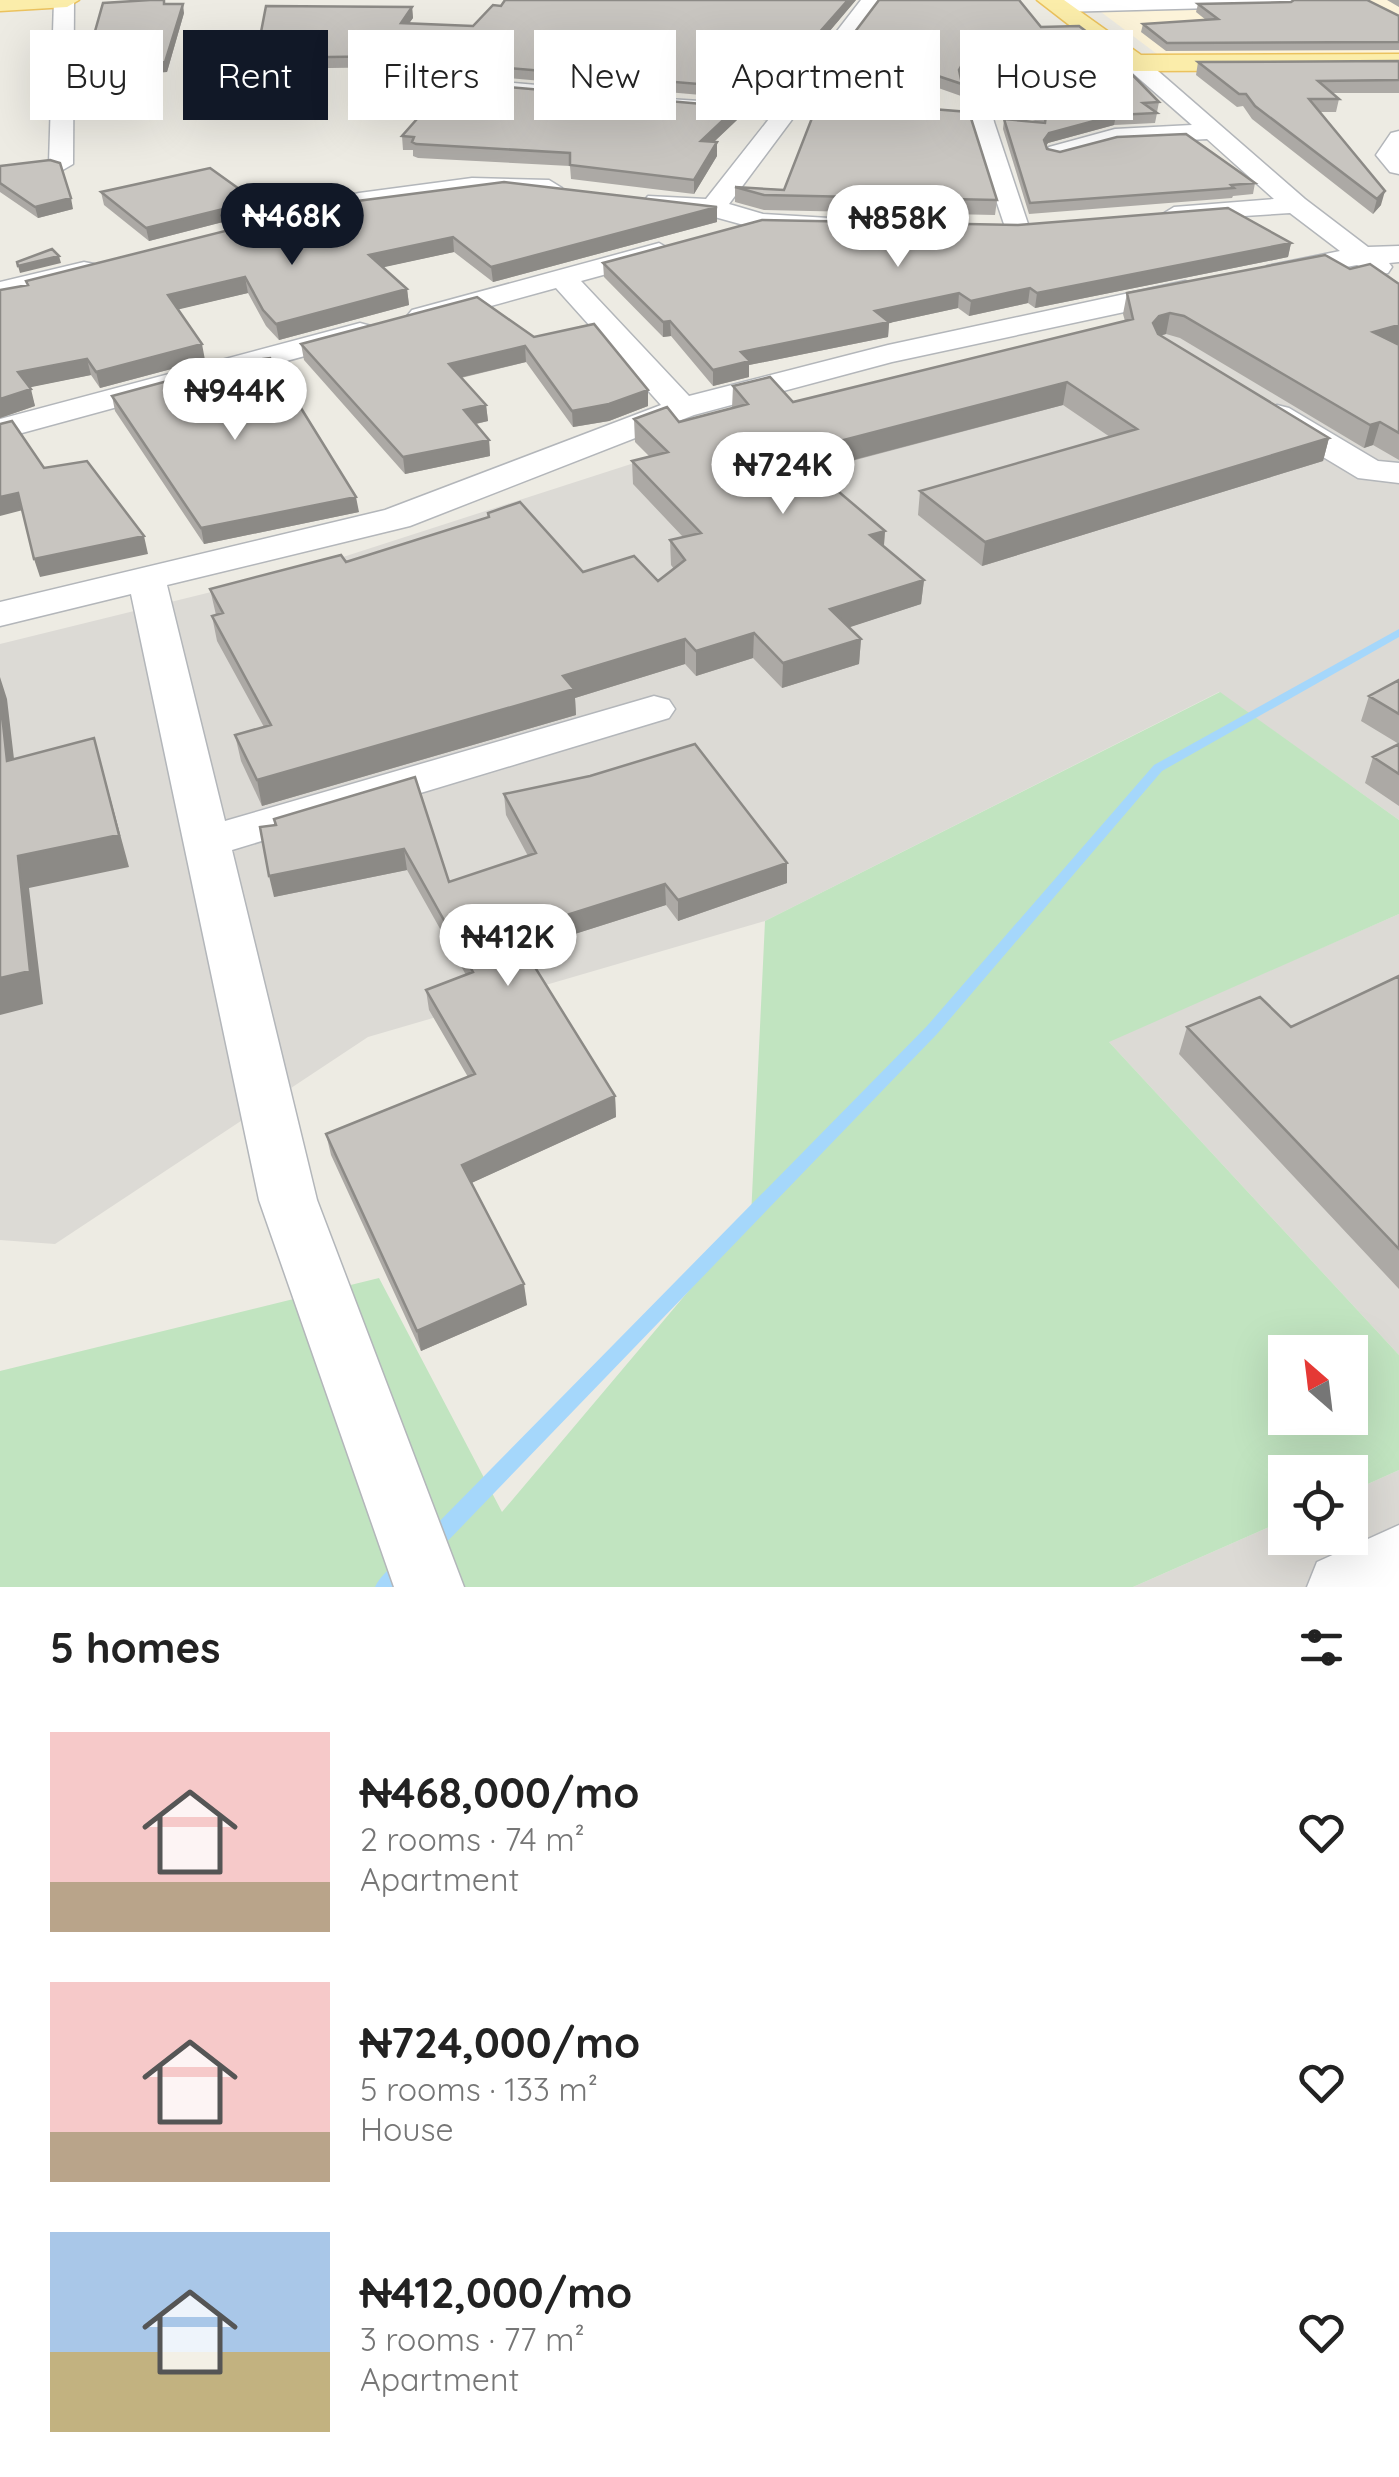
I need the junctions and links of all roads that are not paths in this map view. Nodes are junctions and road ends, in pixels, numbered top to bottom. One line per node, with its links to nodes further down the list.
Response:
1 (66, 0): 6 (main road); 14 (street)
2 (871, 0): 7 (street)
3 (1289, 0): 4 (street)
4 (1212, 1): 5 (street)
5 (1062, 3): 8 (main road)
6 (0, 4)
7 (848, 30)
8 (1135, 56): 9 (main road); 10 (street); 21 (street)
9 (1399, 62)
10 (1204, 117): 13 (street); 17 (street); 17 (street)
11 (779, 120): 22 (street)
12 (1399, 138): 15 (street)
13 (1058, 152)
14 (61, 164)
15 (1399, 167)
16 (579, 192): 23 (street)
17 (1299, 197): 19 (street); 24 (street); 25 (street)
18 (636, 199): 22 (street)
19 (1147, 217)
20 (856, 225): 22 (street)
21 (980, 226)
22 (703, 229): 28 (street)
23 (212, 237)
24 (1399, 254): 25 (street)
25 (1365, 255): 27 (street); 29 (street)
26 (116, 262): 31 (street)
27 (1254, 276)
28 (564, 278): 33 (street); 34 (street)
29 (1399, 282)
30 (1218, 284): 33 (street)
31 (0, 291)
32 (1254, 401): 35 (street)
33 (682, 408): 36 (street)
34 (0, 429)
35 (1399, 474)
36 (147, 580): 37 (street); 39 (street)
37 (0, 614)
38 (654, 710): 39 (street)
39 (207, 842): 41 (street)
40 (1399, 1560): 42 (street)
41 (428, 1587)
42 (1342, 1587)

